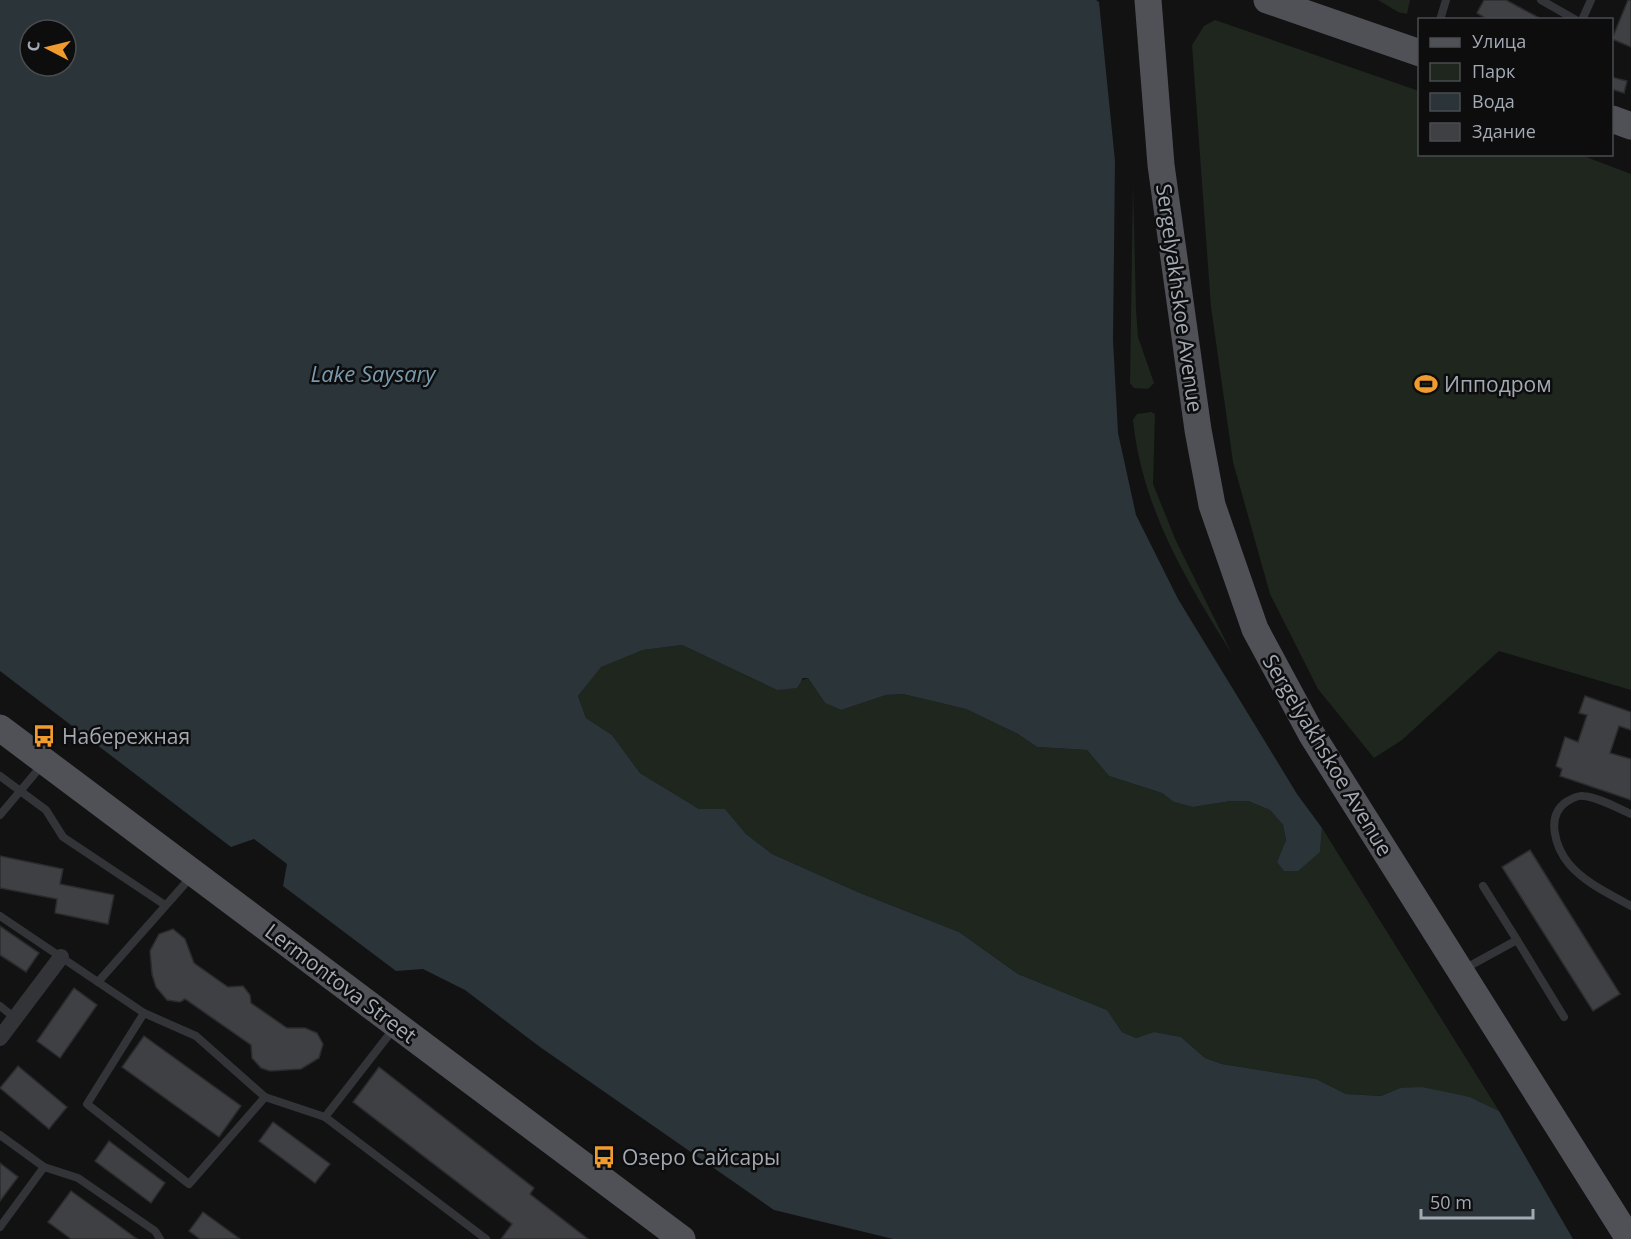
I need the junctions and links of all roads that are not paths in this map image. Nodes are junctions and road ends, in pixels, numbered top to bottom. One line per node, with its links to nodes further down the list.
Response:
1 (1148, 0): 25 (main road, Sergelyakhskoe Avenue)
2 (1267, 0): 9 (main road)
3 (1446, 0): 6 (lane)
4 (1541, 0): 7 (lane)
5 (1591, 0): 8 (lane)
6 (1441, 18)
7 (1572, 18)
8 (1583, 18)
9 (1418, 53)
10 (1613, 120): 11 (main road)
11 (1631, 126)
12 (0, 728): 13 (main road, Lermontova Street)
13 (45, 762): 15 (lane); 18 (main road, Lermontova Street)
14 (0, 776): 15 (lane)
15 (21, 791): 17 (lane); 20 (lane)
16 (1631, 814): 21 (lane)
17 (0, 815)
18 (194, 873): 20 (lane); 31 (main road, Lermontova Street)
19 (1483, 886): 23 (lane)
20 (165, 905): 26 (lane)
21 (1631, 906)
22 (0, 916): 24 (lane)
23 (1517, 940): 25 (lane); 29 (lane)
24 (61, 957): 26 (lane); 30 (street)
25 (1461, 971): 38 (main road, Sergelyakhskoe Avenue)
26 (98, 982): 28 (lane)
27 (0, 1006): 30 (lane)
28 (144, 1013): 33 (lane); 33 (lane)
29 (1564, 1017)
30 (15, 1018): 32 (street)
31 (396, 1025): 34 (lane); 41 (main road, Lermontova Street)
32 (0, 1038)
33 (265, 1097): 34 (lane)
34 (325, 1117): 40 (lane)
35 (0, 1135): 36 (lane)
36 (44, 1167): 37 (lane); 39 (lane)
37 (0, 1227)
38 (1629, 1235)
39 (159, 1239)
40 (486, 1239)
41 (682, 1239)

